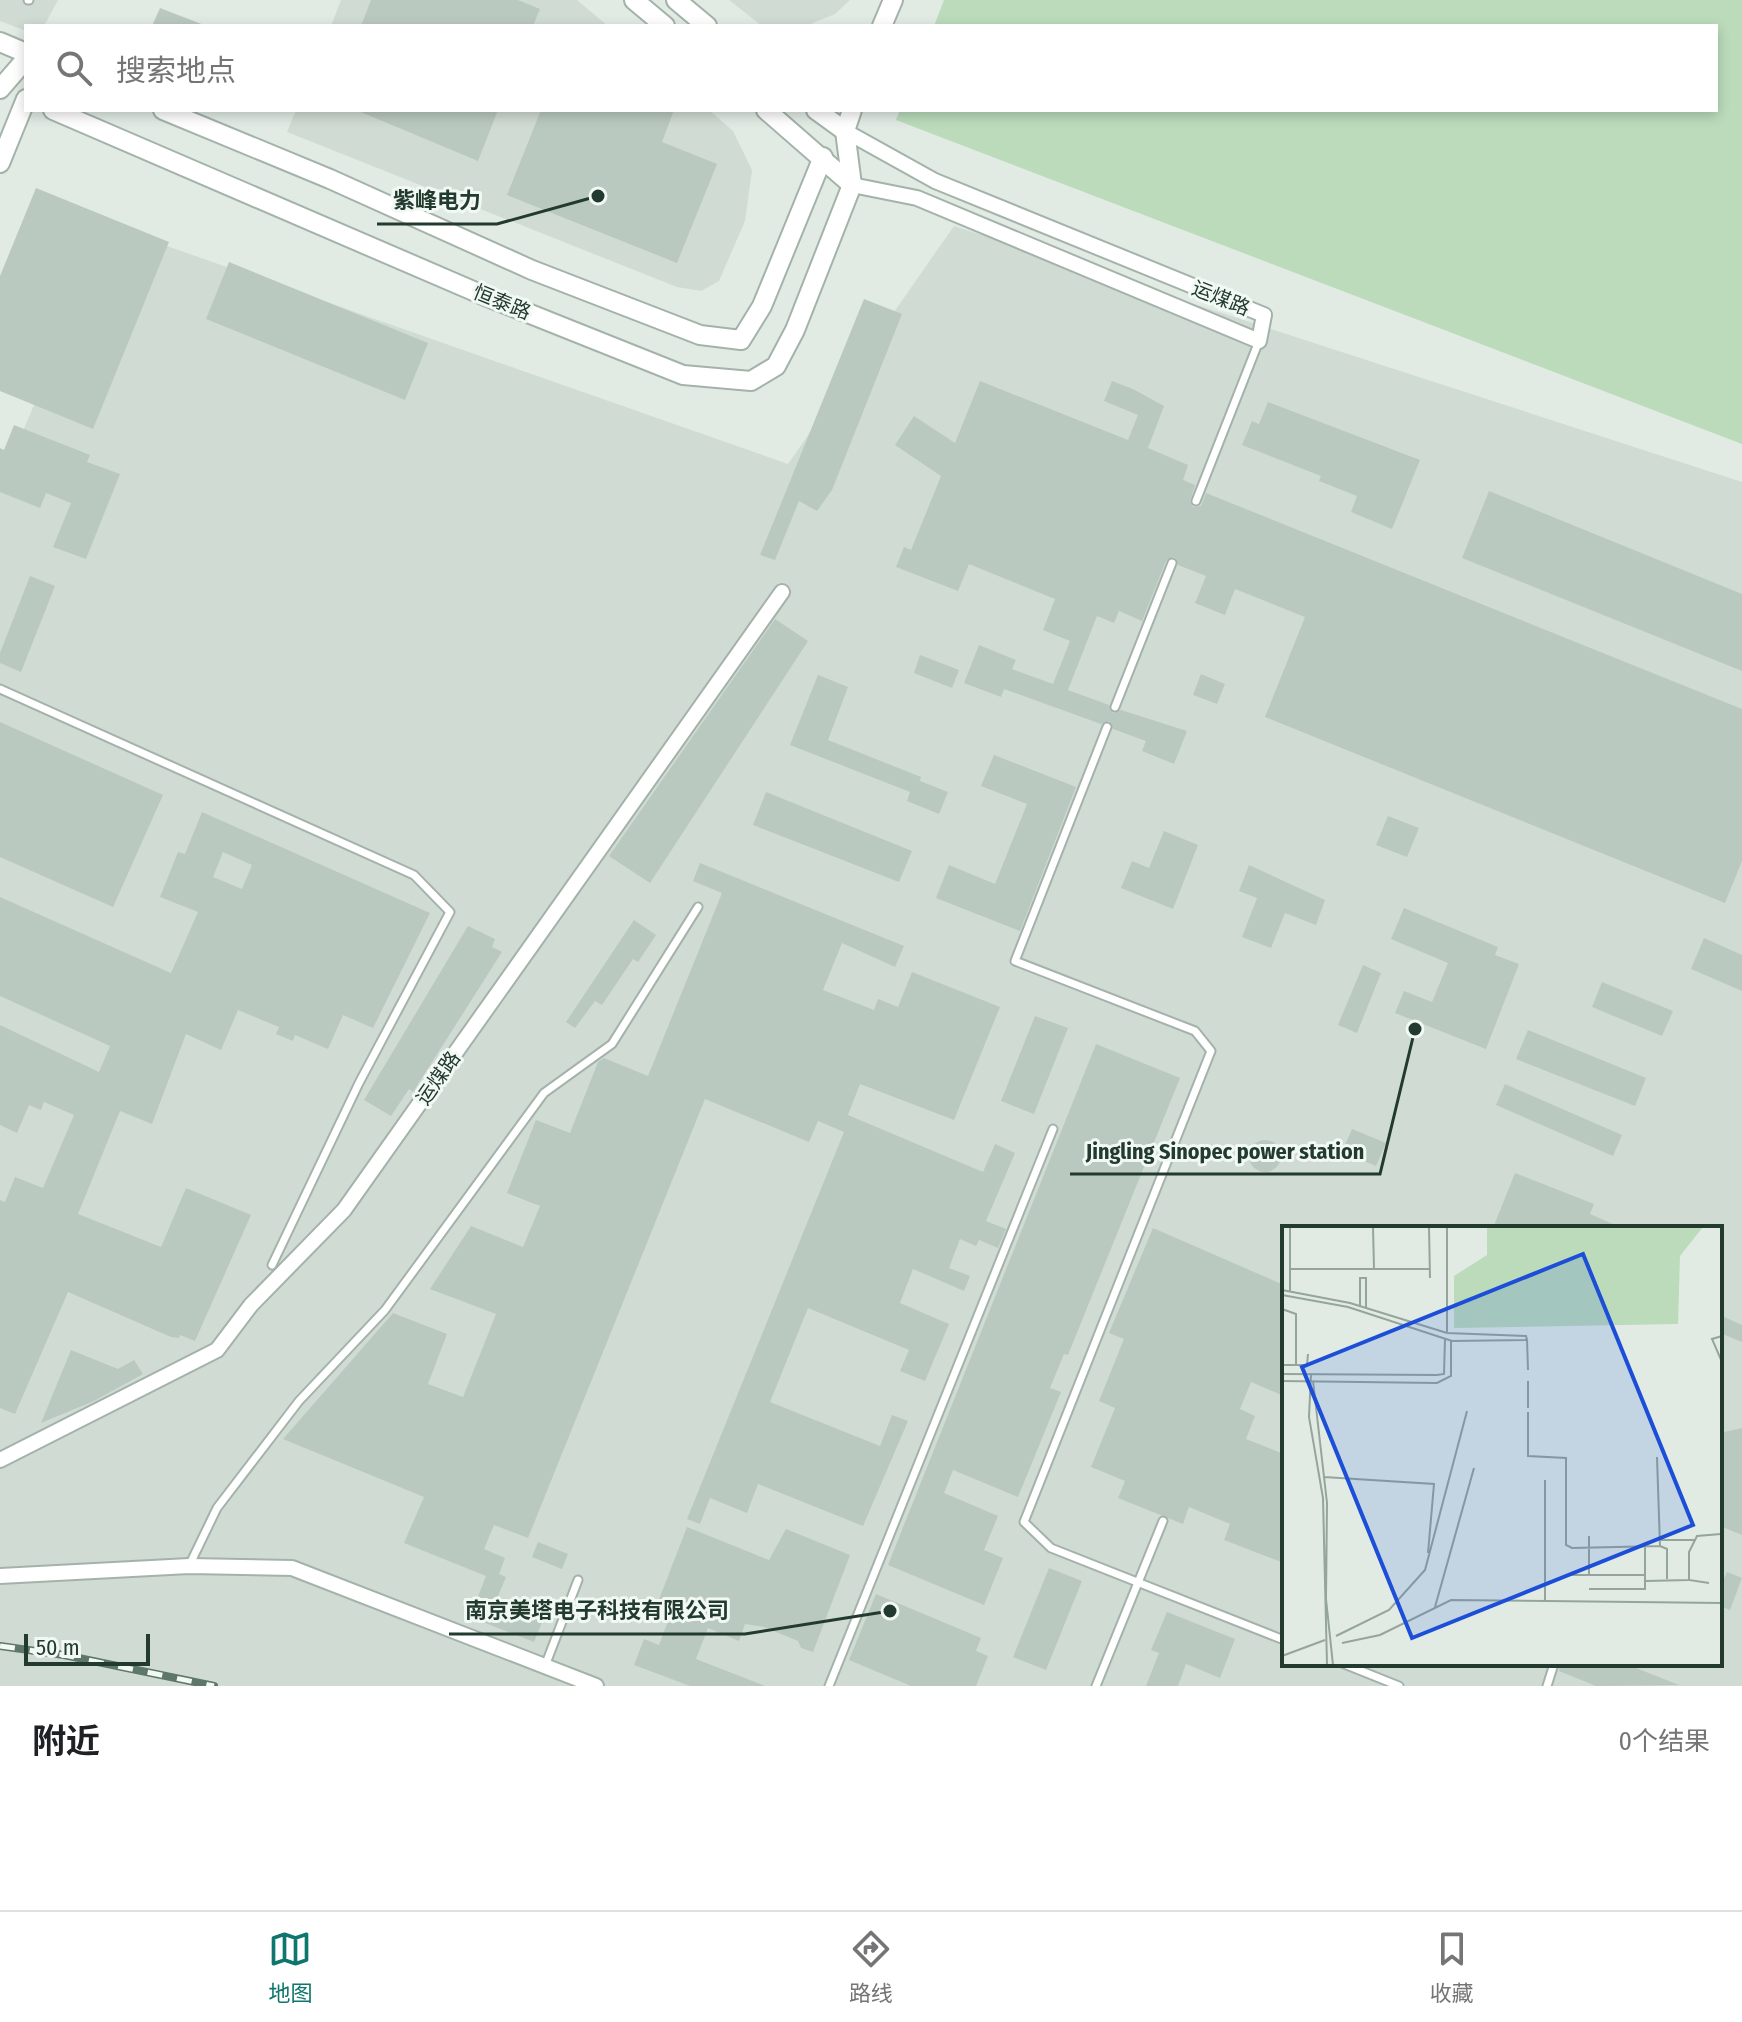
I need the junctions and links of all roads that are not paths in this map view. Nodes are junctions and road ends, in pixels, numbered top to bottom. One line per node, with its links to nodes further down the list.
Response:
1 (634, 0): 4 (street)
2 (676, 0): 5 (street)
3 (893, 0): 6 (street)
4 (663, 24)
5 (705, 24)
6 (883, 24)
7 (0, 42): 8 (street)
8 (24, 52)
9 (24, 61): 10 (street)
10 (0, 88): 11 (street)
11 (24, 98)
12 (24, 104): 20 (street)
13 (58, 112): 21 (street, 恒泰路)
14 (168, 112): 19 (street, 恒泰路)
15 (768, 112): 19 (street)
16 (819, 112): 18 (street)
17 (851, 112): 18 (street)
18 (845, 131): 21 (street); 22 (street, 运煤路)
19 (823, 157): 21 (street)
20 (0, 163)
21 (852, 185): 22 (street, 运煤路)
22 (1259, 341): 23 (lane)
23 (1196, 501)
24 (1172, 563): 27 (lane)
25 (782, 592): 32 (street, 运煤路)
26 (0, 689): 31 (lane)
27 (1115, 707)
28 (1107, 727): 37 (lane)
29 (698, 907): 34 (lane)
30 (1053, 1129): 43 (lane)
31 (272, 1265)
32 (0, 1460)
33 (1163, 1521): 37 (lane)
34 (189, 1566): 35 (street); 39 (street)
35 (0, 1576)
36 (578, 1580): 39 (lane)
37 (1138, 1583): 38 (lane); 44 (lane)
38 (1282, 1639)
39 (545, 1666): 42 (street)
40 (1349, 1666): 45 (lane)
41 (1553, 1666): 46 (lane)
42 (596, 1686)
43 (829, 1686)
44 (1096, 1686)
45 (1399, 1686)
46 (1547, 1686)

